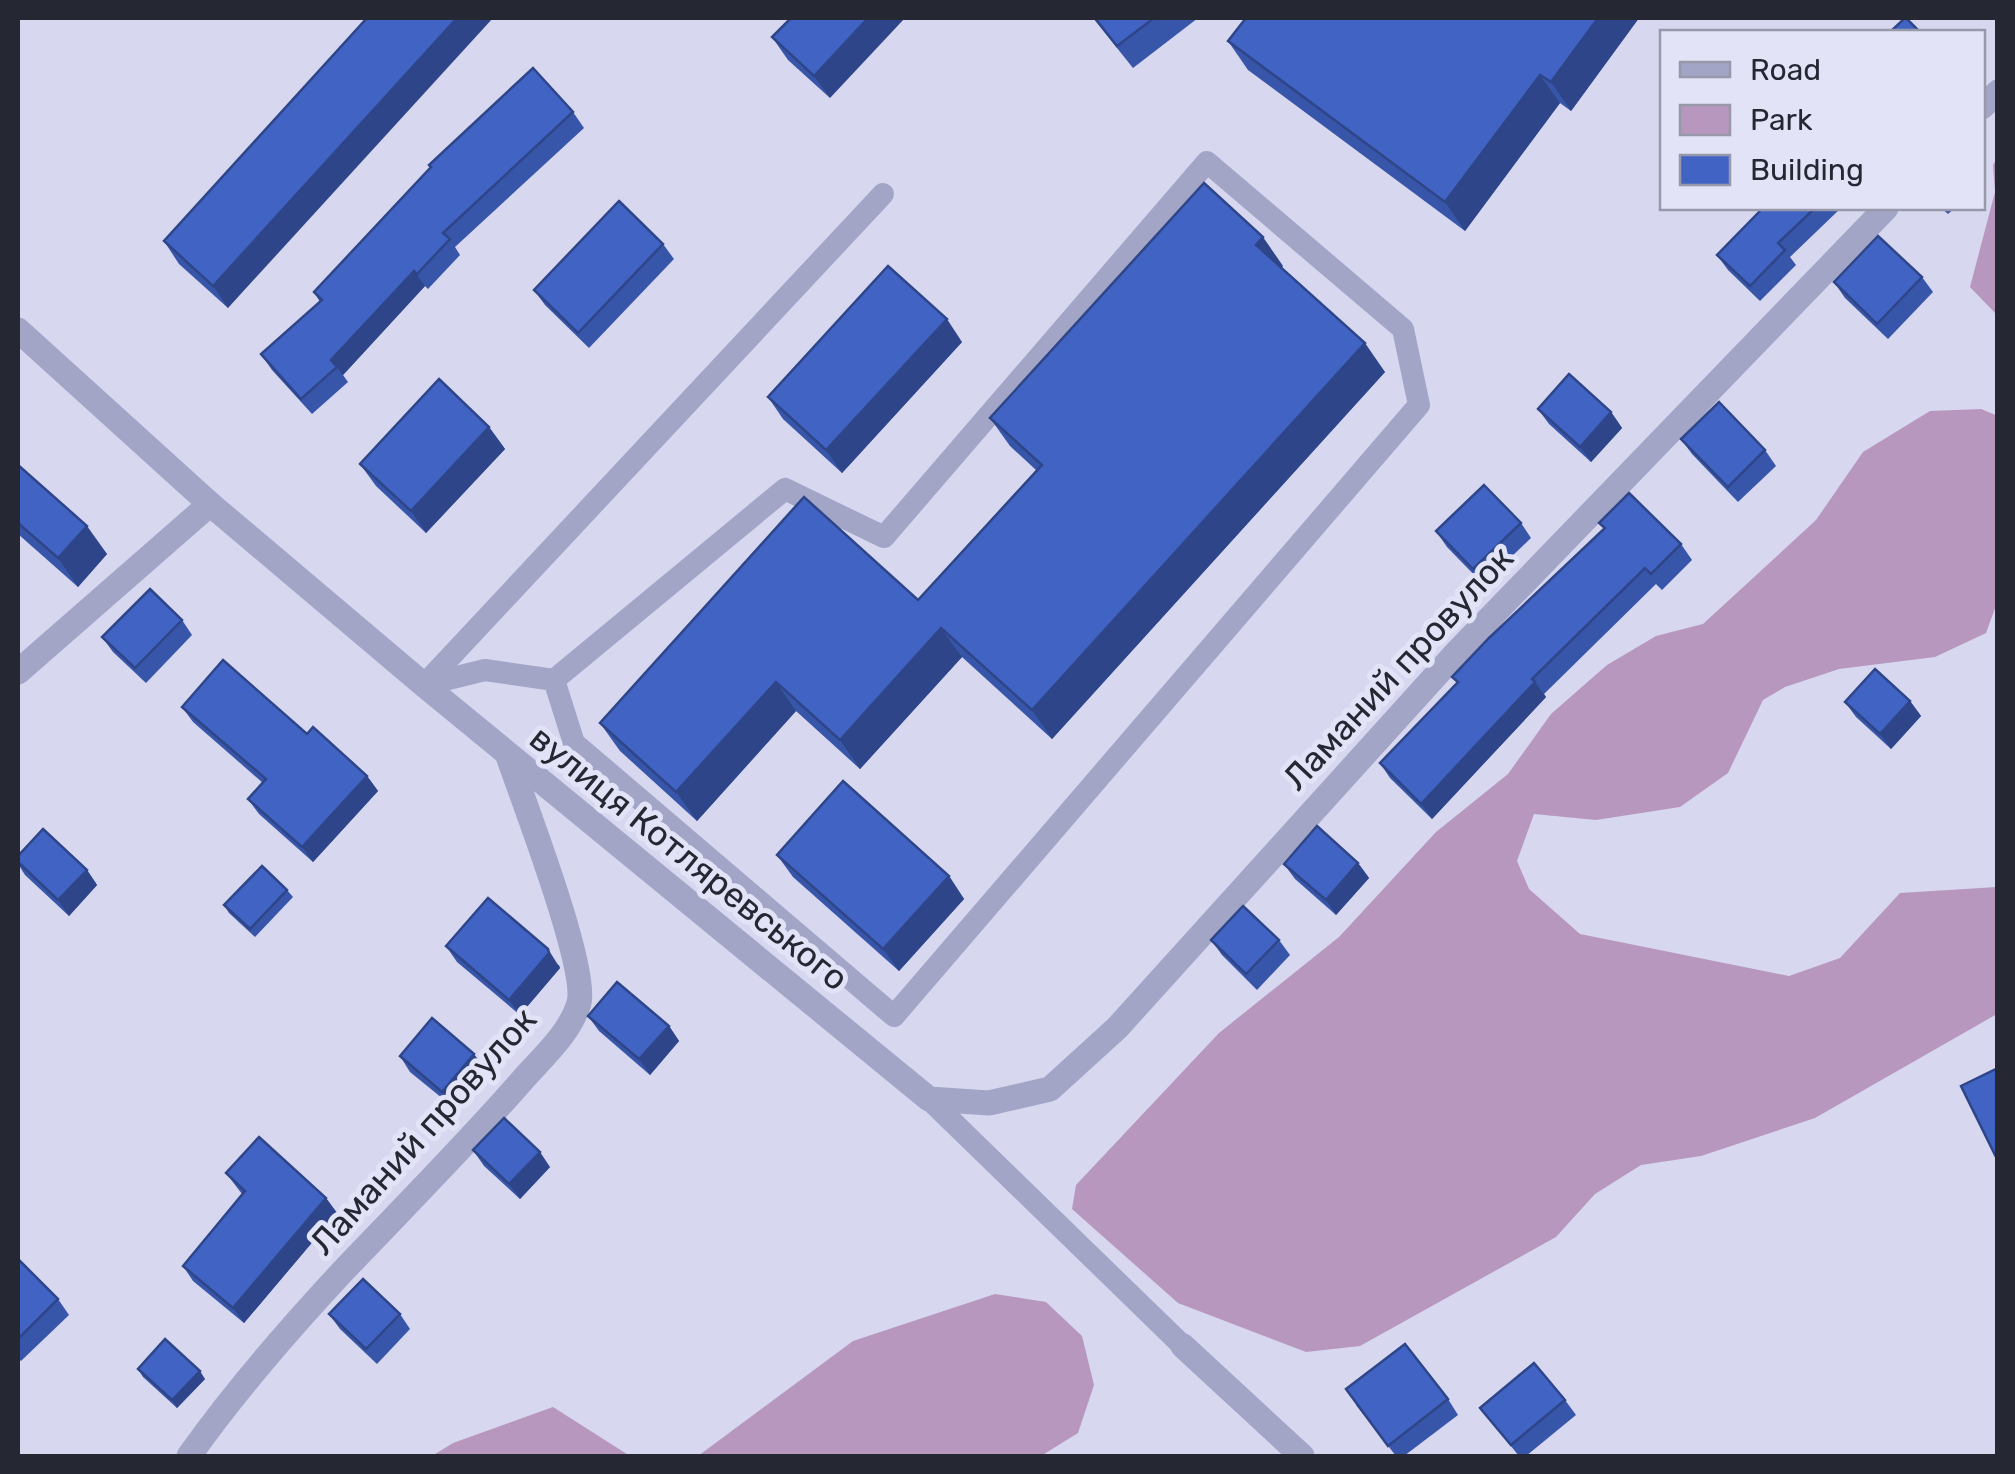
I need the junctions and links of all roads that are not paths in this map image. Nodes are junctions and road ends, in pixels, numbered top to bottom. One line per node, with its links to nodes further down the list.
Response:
1 (884, 194): 7 (lane)
2 (1884, 210): 9 (street, Ламаний провулок)
3 (18, 330): 4 (street, вулиця Котляревського)
4 (210, 504): 5 (street); 7 (street, вулиця Котляревського)
5 (18, 672)
6 (554, 680): 6 (lane); 7 (lane)
7 (424, 686): 8 (street, вулиця Котляревського)
8 (508, 756): 9 (street, вулиця Котляревського); 11 (street, Ламаний провулок)
9 (929, 1099): 10 (lane, вулиця Котляревського)
10 (1183, 1346): 12 (street, вулиця Котляревського)
11 (188, 1456)
12 (1302, 1456)

